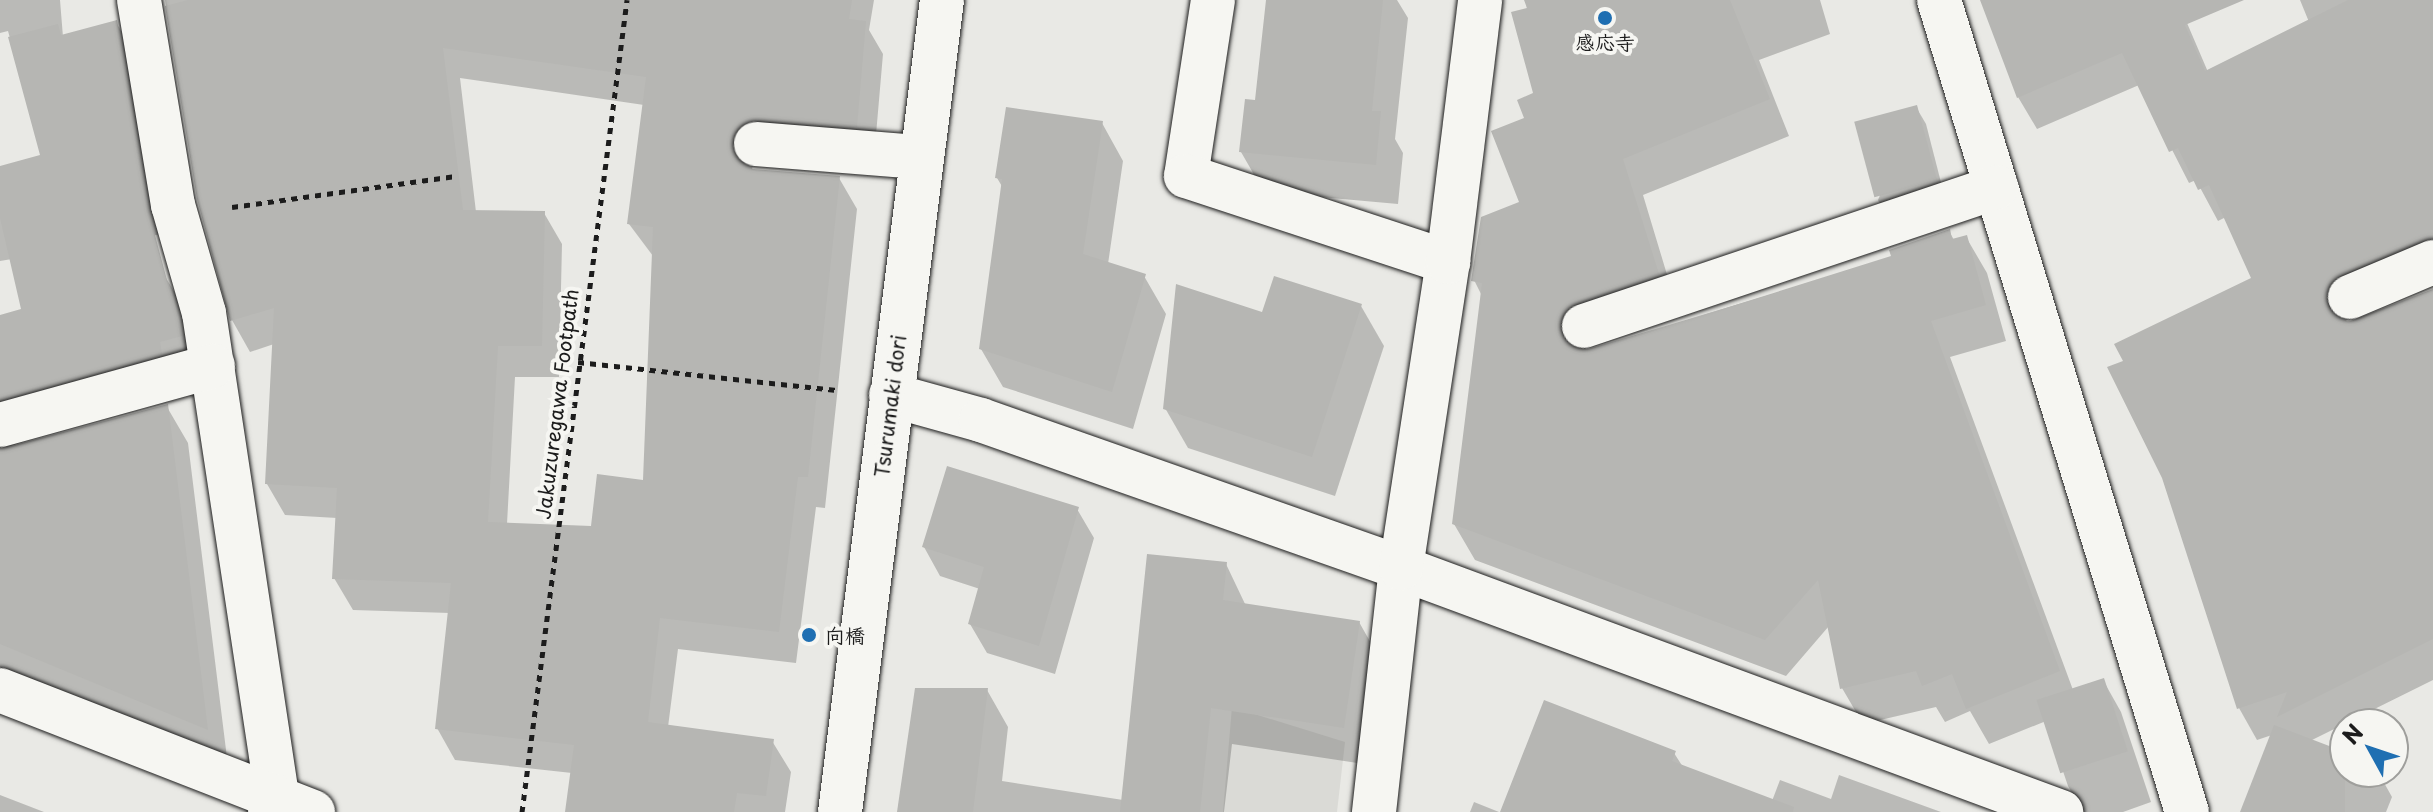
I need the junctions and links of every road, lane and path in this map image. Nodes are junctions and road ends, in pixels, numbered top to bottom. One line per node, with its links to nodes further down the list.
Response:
1 (139, 0): 11 (street)
2 (627, 0): 16 (path, Jakuzuregawa Footpath)
3 (942, 0): 8 (street, Tsurumaki dori)
4 (1213, 0): 12 (street)
5 (1480, 0): 12 (street)
6 (1939, 0): 10 (street)
7 (756, 144): 8 (street)
8 (919, 157): 18 (street, Tsurumaki dori)
9 (454, 176): 11 (path)
10 (1996, 187): 15 (street); 27 (street)
11 (176, 215): 17 (street)
12 (1448, 262): 20 (street)
13 (2433, 262): 14 (street)
14 (2350, 297)
15 (1584, 326)
16 (578, 362): 18 (path); 23 (path, Jakuzuregawa Footpath)
17 (213, 366): 19 (street); 22 (street)
18 (891, 395): 20 (street); 24 (street, Tsurumaki dori)
19 (0, 425)
20 (1401, 568): 25 (street); 26 (street)
21 (0, 690): 22 (street)
22 (287, 807)
23 (522, 812)
24 (840, 812)
25 (1374, 812)
26 (2061, 812)
27 (2187, 812)

